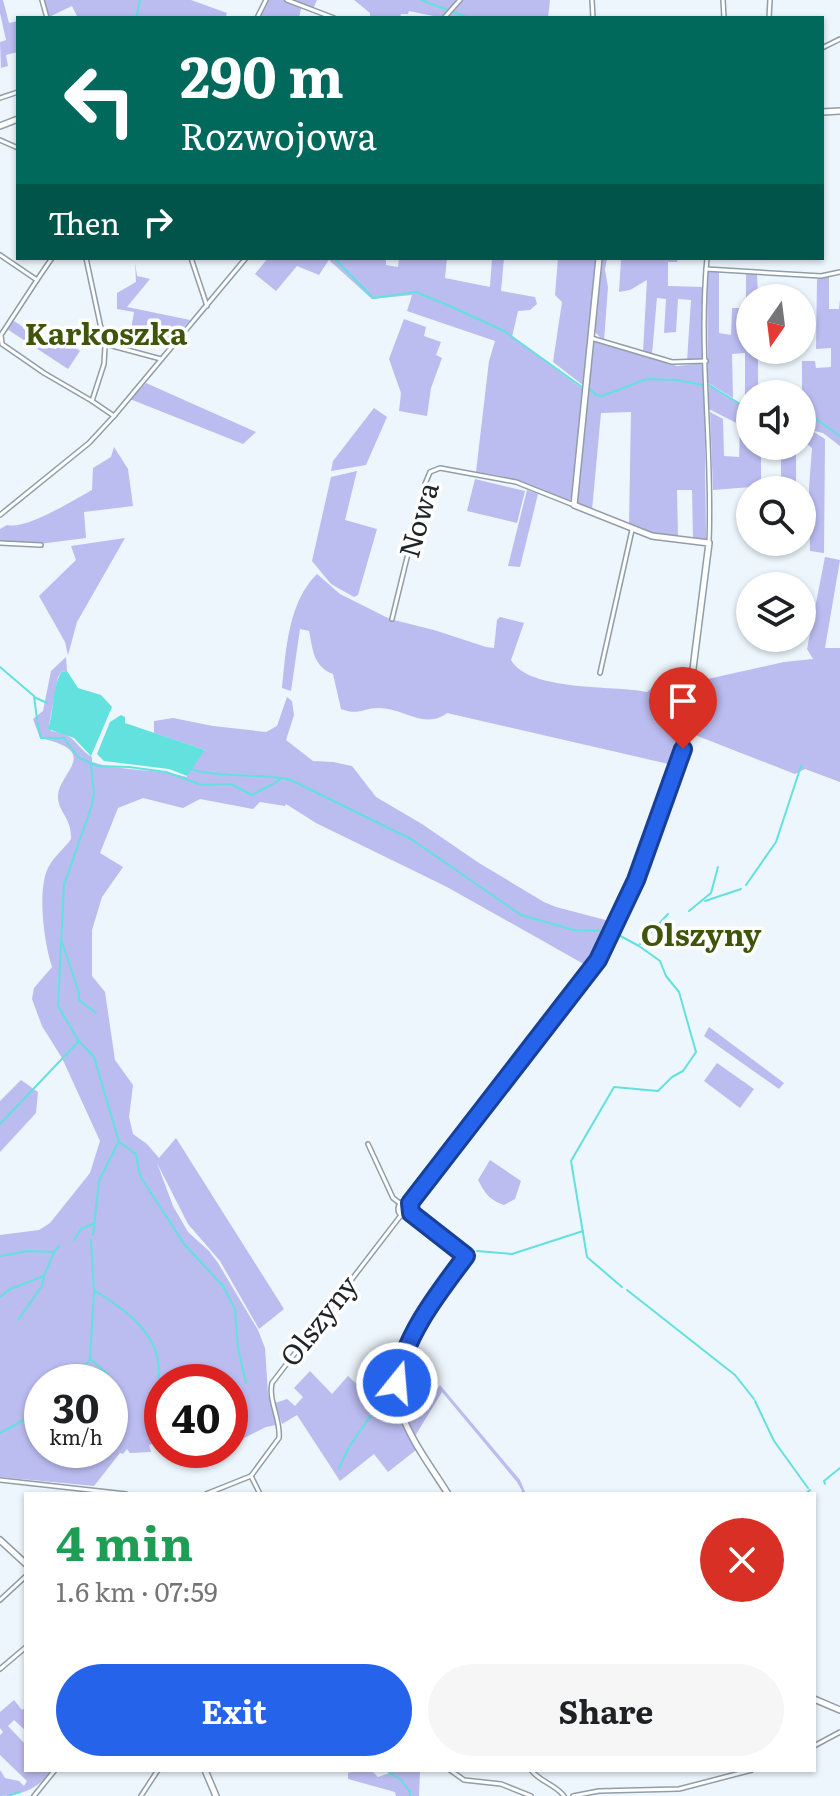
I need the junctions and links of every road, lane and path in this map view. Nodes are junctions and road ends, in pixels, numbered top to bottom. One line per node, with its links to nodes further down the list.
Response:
1 (287, 0): 3 (street)
2 (460, 0): 4 (street)
3 (329, 16)
4 (446, 16)
5 (0, 255): 14 (street)
6 (51, 260): 14 (street)
7 (86, 260): 17 (street)
8 (192, 260): 15 (street)
9 (244, 260): 15 (street)
10 (599, 260): 16 (street)
11 (707, 260): 12 (street)
12 (706, 269): 13 (street); 19 (street)
13 (840, 272)
14 (37, 280): 20 (street)
15 (207, 306): 18 (street)
16 (591, 338): 19 (street); 22 (street)
17 (105, 344): 18 (street); 20 (street)
18 (161, 359): 21 (street)
19 (706, 361): 26 (street)
20 (92, 401): 21 (street)
21 (114, 416): 23 (street)
22 (574, 505): 24 (street, Nowa); 28 (street, Nowa)
23 (0, 515)
24 (632, 530): 26 (street, Nowa); 29 (street)
25 (0, 543): 27 (street)
26 (709, 543): 31 (street)
27 (41, 545)
28 (392, 619)
29 (600, 673)
30 (368, 1144): 32 (street)
31 (410, 1203): 32 (street); 33 (street)
32 (401, 1204): 34 (street)
33 (411, 1213): 34 (street); 40 (street)
34 (402, 1214): 35 (street, Olszyny)
35 (251, 1476): 38 (street); 39 (street)
36 (0, 1480): 37 (street)
37 (89, 1492)
38 (211, 1492)
39 (259, 1492)
40 (447, 1492)
41 (0, 1540): 42 (street)
42 (24, 1562)
43 (24, 1578): 44 (street)
44 (0, 1600)
45 (24, 1649): 46 (street)
46 (0, 1669)
47 (816, 1700): 48 (street)
48 (840, 1710)
49 (840, 1732): 50 (street)
50 (816, 1745)
51 (53, 1772): 58 (street)
52 (157, 1772): 59 (street)
53 (206, 1772): 60 (street)
54 (453, 1772): 61 (street)
55 (533, 1772): 62 (street)
56 (744, 1772): 57 (street)
57 (613, 1791): 63 (street); 64 (street)
58 (34, 1796)
59 (141, 1796)
60 (216, 1796)
61 (531, 1796)
62 (564, 1796)
63 (573, 1796)
64 (619, 1796)

